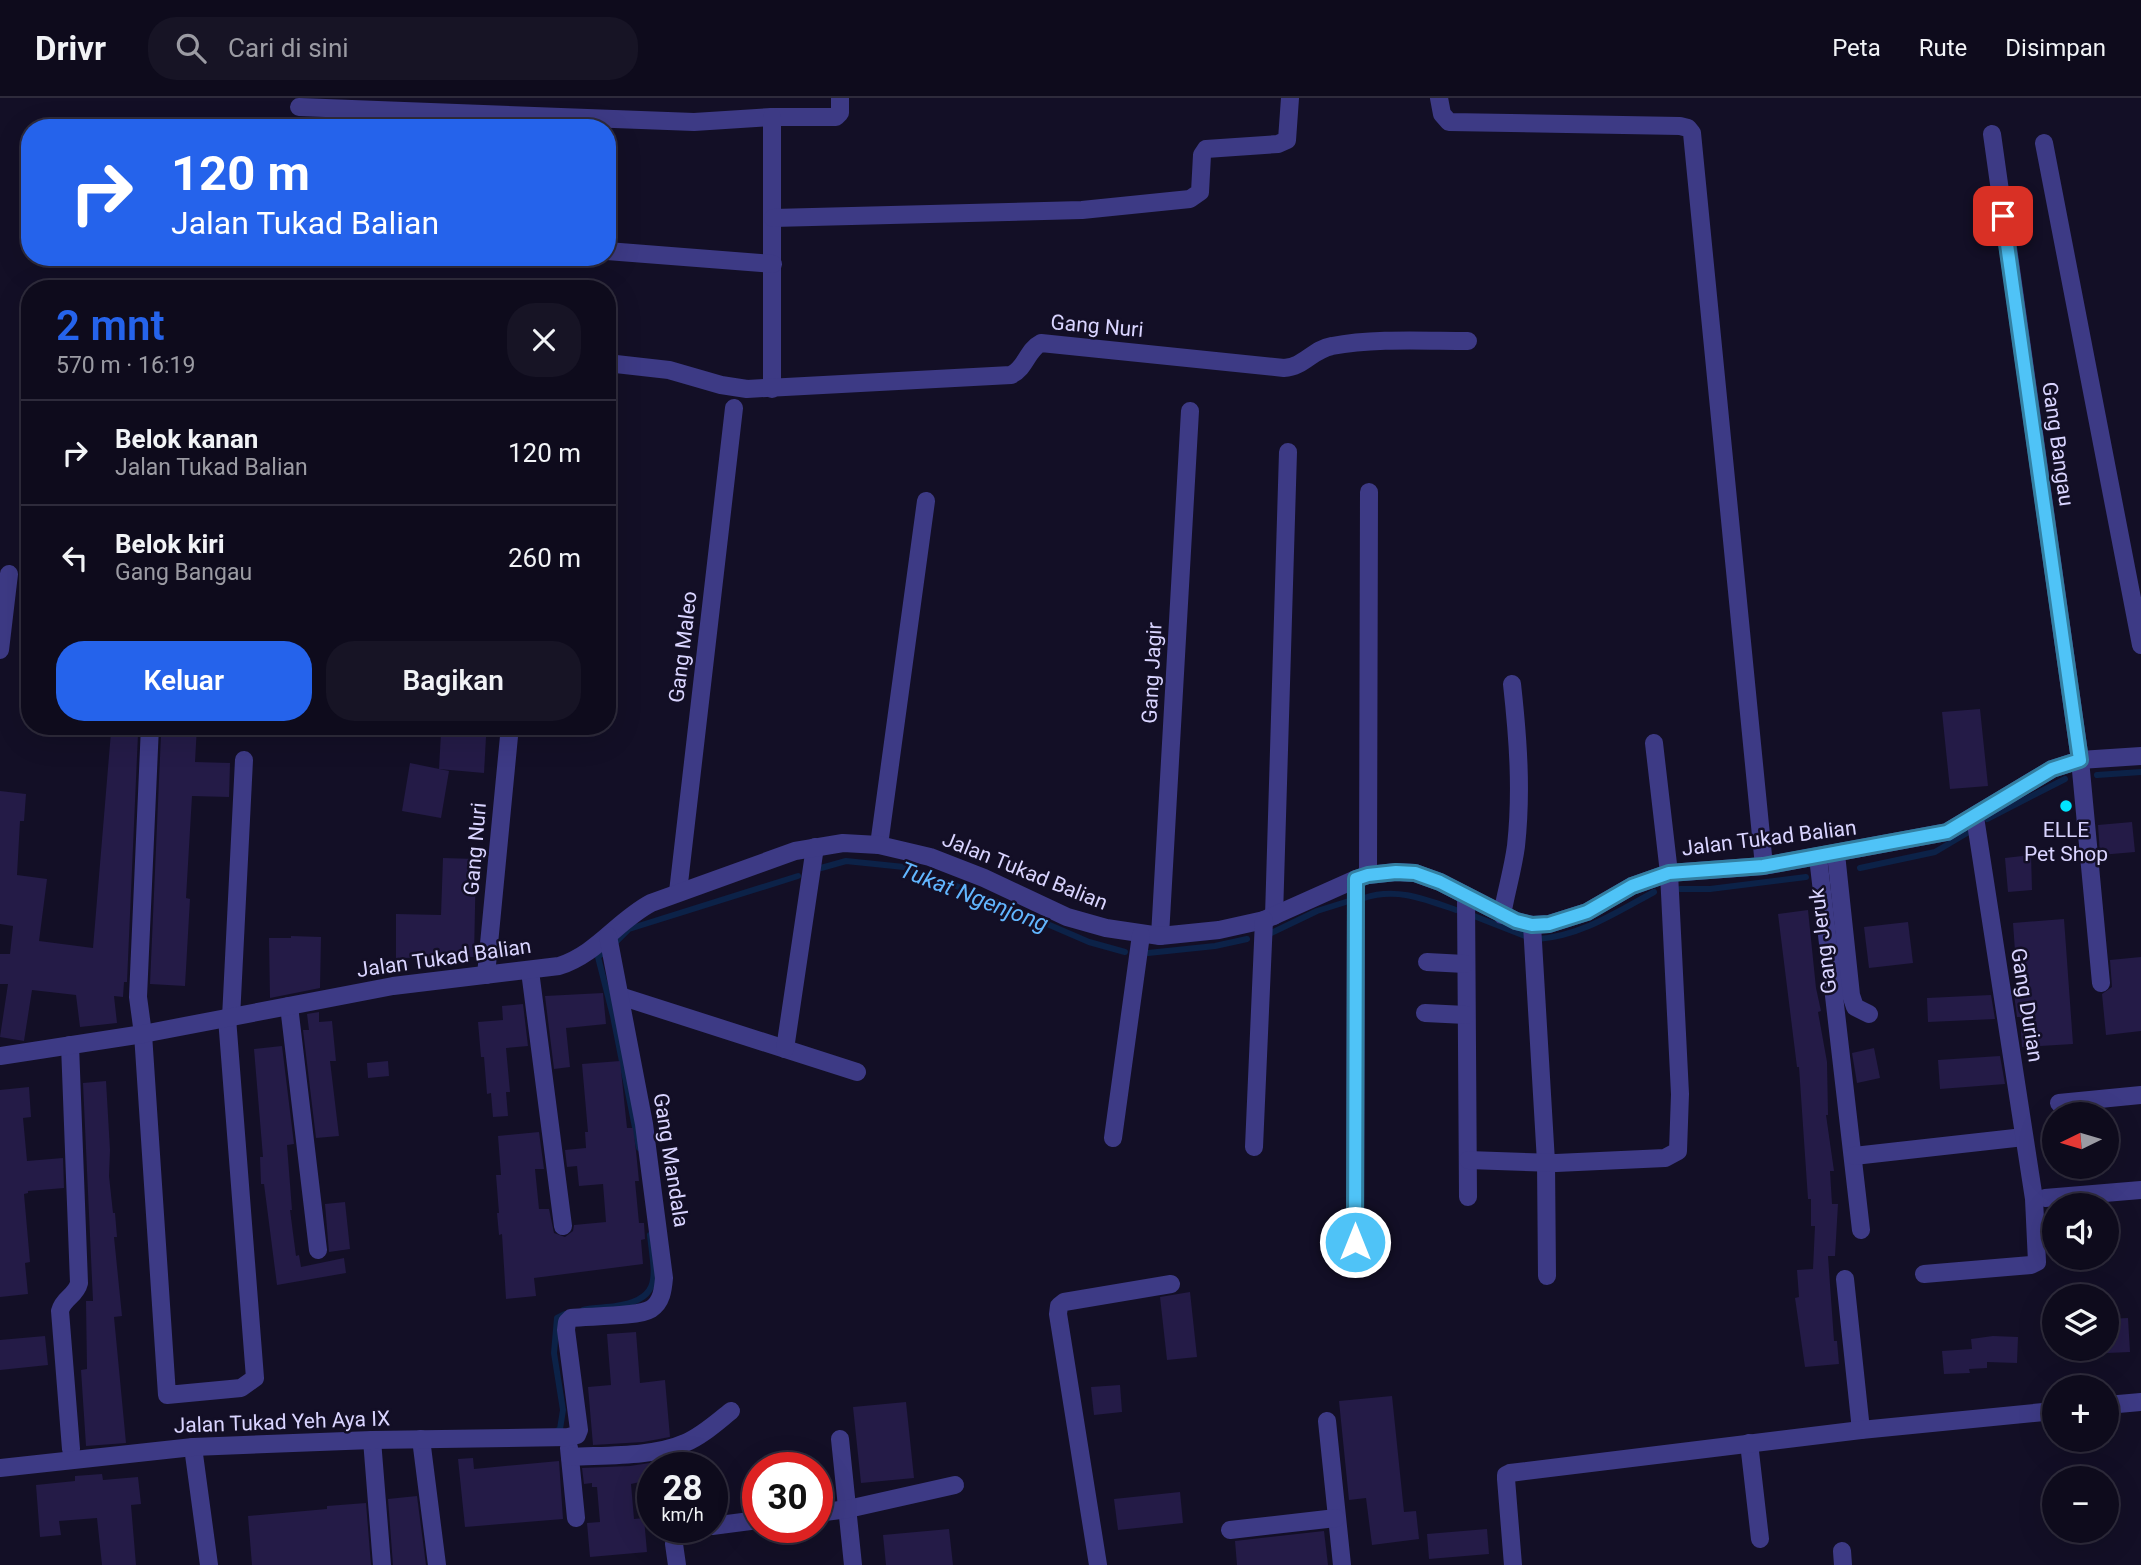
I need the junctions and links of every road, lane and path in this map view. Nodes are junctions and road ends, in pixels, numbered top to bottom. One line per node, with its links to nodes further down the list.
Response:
1 (840, 98): 5 (street)
2 (1290, 98): 10 (street)
3 (1439, 98): 36 (street)
4 (299, 107): 6 (street)
5 (772, 117): 7 (street); 10 (street)
6 (615, 119)
7 (616, 119)
8 (1992, 134): 31 (street, Gang Bangau)
9 (2044, 143): 23 (street)
10 (773, 218): 12 (street)
11 (616, 252): 12 (street)
12 (773, 264): 15 (street)
13 (1468, 341): 15 (street, Gang Nuri)
14 (616, 364): 15 (street, Gang Nuri)
15 (772, 389)
16 (734, 408): 39 (street, Gang Maleo)
17 (1190, 411): 46 (street, Gang Jagir)
18 (1288, 452): 42 (street)
19 (1369, 492): 38 (street)
20 (926, 501): 33 (street)
21 (9, 574): 24 (street)
22 (1187, 644): 46 (street, Gang Jagir)
23 (2141, 645)
24 (0, 650)
25 (1512, 684): 41 (street)
26 (150, 735): 58 (street)
27 (509, 735): 50 (street, Gang Nuri)
28 (1654, 743): 37 (street)
29 (2141, 756): 31 (street, Jalan Tukad Balian)
30 (244, 760): 57 (street)
31 (2080, 760): 32 (street, Jalan Tukad Balian); 51 (street, Gang Bangau)
32 (1975, 817): 35 (street, Jalan Tukad Balian); 66 (street, Gang Durian)
33 (880, 845): 34 (street, Jalan Tukad Balian); 44 (street, Jalan Tukad Balian)
34 (815, 847): 39 (street, Jalan Tukad Balian); 60 (street)
35 (1827, 856): 36 (street, Jalan Tukad Balian); 55 (street, Gang Jeruk); 68 (street)
36 (1763, 866): 37 (street, Jalan Tukad Balian)
37 (1669, 873): 43 (street, Jalan Tukad Balian); 70 (street)
38 (1362, 877): 40 (street, Jalan Tukad Balian); 42 (street, Jalan Tukad Balian); 76 (street)
39 (678, 892): 45 (street, Jalan Tukad Balian)
40 (1466, 896): 41 (street, Jalan Tukad Balian); 48 (street)
41 (1502, 915): 43 (street, Jalan Tukad Balian)
42 (1269, 918): 46 (street, Jalan Tukad Balian); 67 (street)
43 (1532, 925): 70 (street)
44 (1141, 935): 46 (street, Jalan Tukad Balian); 65 (street)
45 (608, 936): 49 (street, Jalan Tukad Balian); 52 (street, Gang Mandala)
46 (1165, 936)
47 (1427, 962): 48 (street)
48 (1465, 964): 56 (street)
49 (530, 971): 50 (street, Jalan Tukad Balian); 74 (street)
50 (486, 975): 53 (street, Jalan Tukad Balian)
51 (2101, 983)
52 (620, 996): 60 (street); 88 (street, Gang Mandala)
53 (289, 1006): 57 (street, Jalan Tukad Balian); 77 (street)
54 (1425, 1013): 56 (street)
55 (1869, 1014)
56 (1466, 1015): 69 (street)
57 (229, 1018): 58 (street, Jalan Tukad Balian); 58 (street)
58 (143, 1034): 59 (street, Jalan Tukad Balian)
59 (70, 1045): 61 (street, Jalan Tukad Balian); 94 (street)
60 (785, 1049): 62 (street)
61 (0, 1056)
62 (858, 1072)
63 (2141, 1095): 64 (street)
64 (2069, 1102)
65 (1113, 1138)
66 (2024, 1138): 68 (street); 73 (street, Gang Durian)
67 (1254, 1147)
68 (1854, 1156): 75 (street)
69 (1468, 1160): 70 (street); 72 (street)
70 (1546, 1162): 79 (street)
71 (2141, 1191): 73 (street)
72 (1468, 1198)
73 (2039, 1199): 78 (street, Gang Durian)
74 (564, 1226)
75 (1861, 1230)
76 (1355, 1242)
77 (318, 1250)
78 (1924, 1274)
79 (1547, 1276)
80 (1845, 1279): 87 (street)
81 (1171, 1284): 110 (street)
82 (2141, 1402): 83 (street)
83 (2119, 1404)
84 (731, 1411): 95 (street)
85 (2042, 1412): 87 (street)
86 (1327, 1421): 101 (street)
87 (1861, 1430): 92 (street)
88 (568, 1437): 89 (street, Jalan Tukad Yeh Aya IX); 95 (street)
89 (421, 1439): 91 (street, Jalan Tukad Yeh Aya IX); 107 (street)
90 (840, 1439): 98 (street)
91 (372, 1440): 93 (street, Jalan Tukad Yeh Aya IX); 106 (street)
92 (1749, 1443): 103 (street); 112 (street)
93 (194, 1447): 96 (street, Jalan Tukad Yeh Aya IX); 105 (street)
94 (71, 1449)
95 (570, 1457): 100 (street)
96 (0, 1468)
97 (955, 1485): 98 (street)
98 (848, 1509): 99 (street); 109 (street)
99 (833, 1511)
100 (576, 1518)
101 (1336, 1518): 102 (street); 111 (street)
102 (1230, 1530)
103 (1760, 1539)
104 (674, 1543): 108 (street)
105 (209, 1565)
106 (382, 1565)
107 (437, 1565)
108 (677, 1565)
109 (853, 1565)
110 (1098, 1565)
111 (1342, 1565)
112 (1513, 1565)

